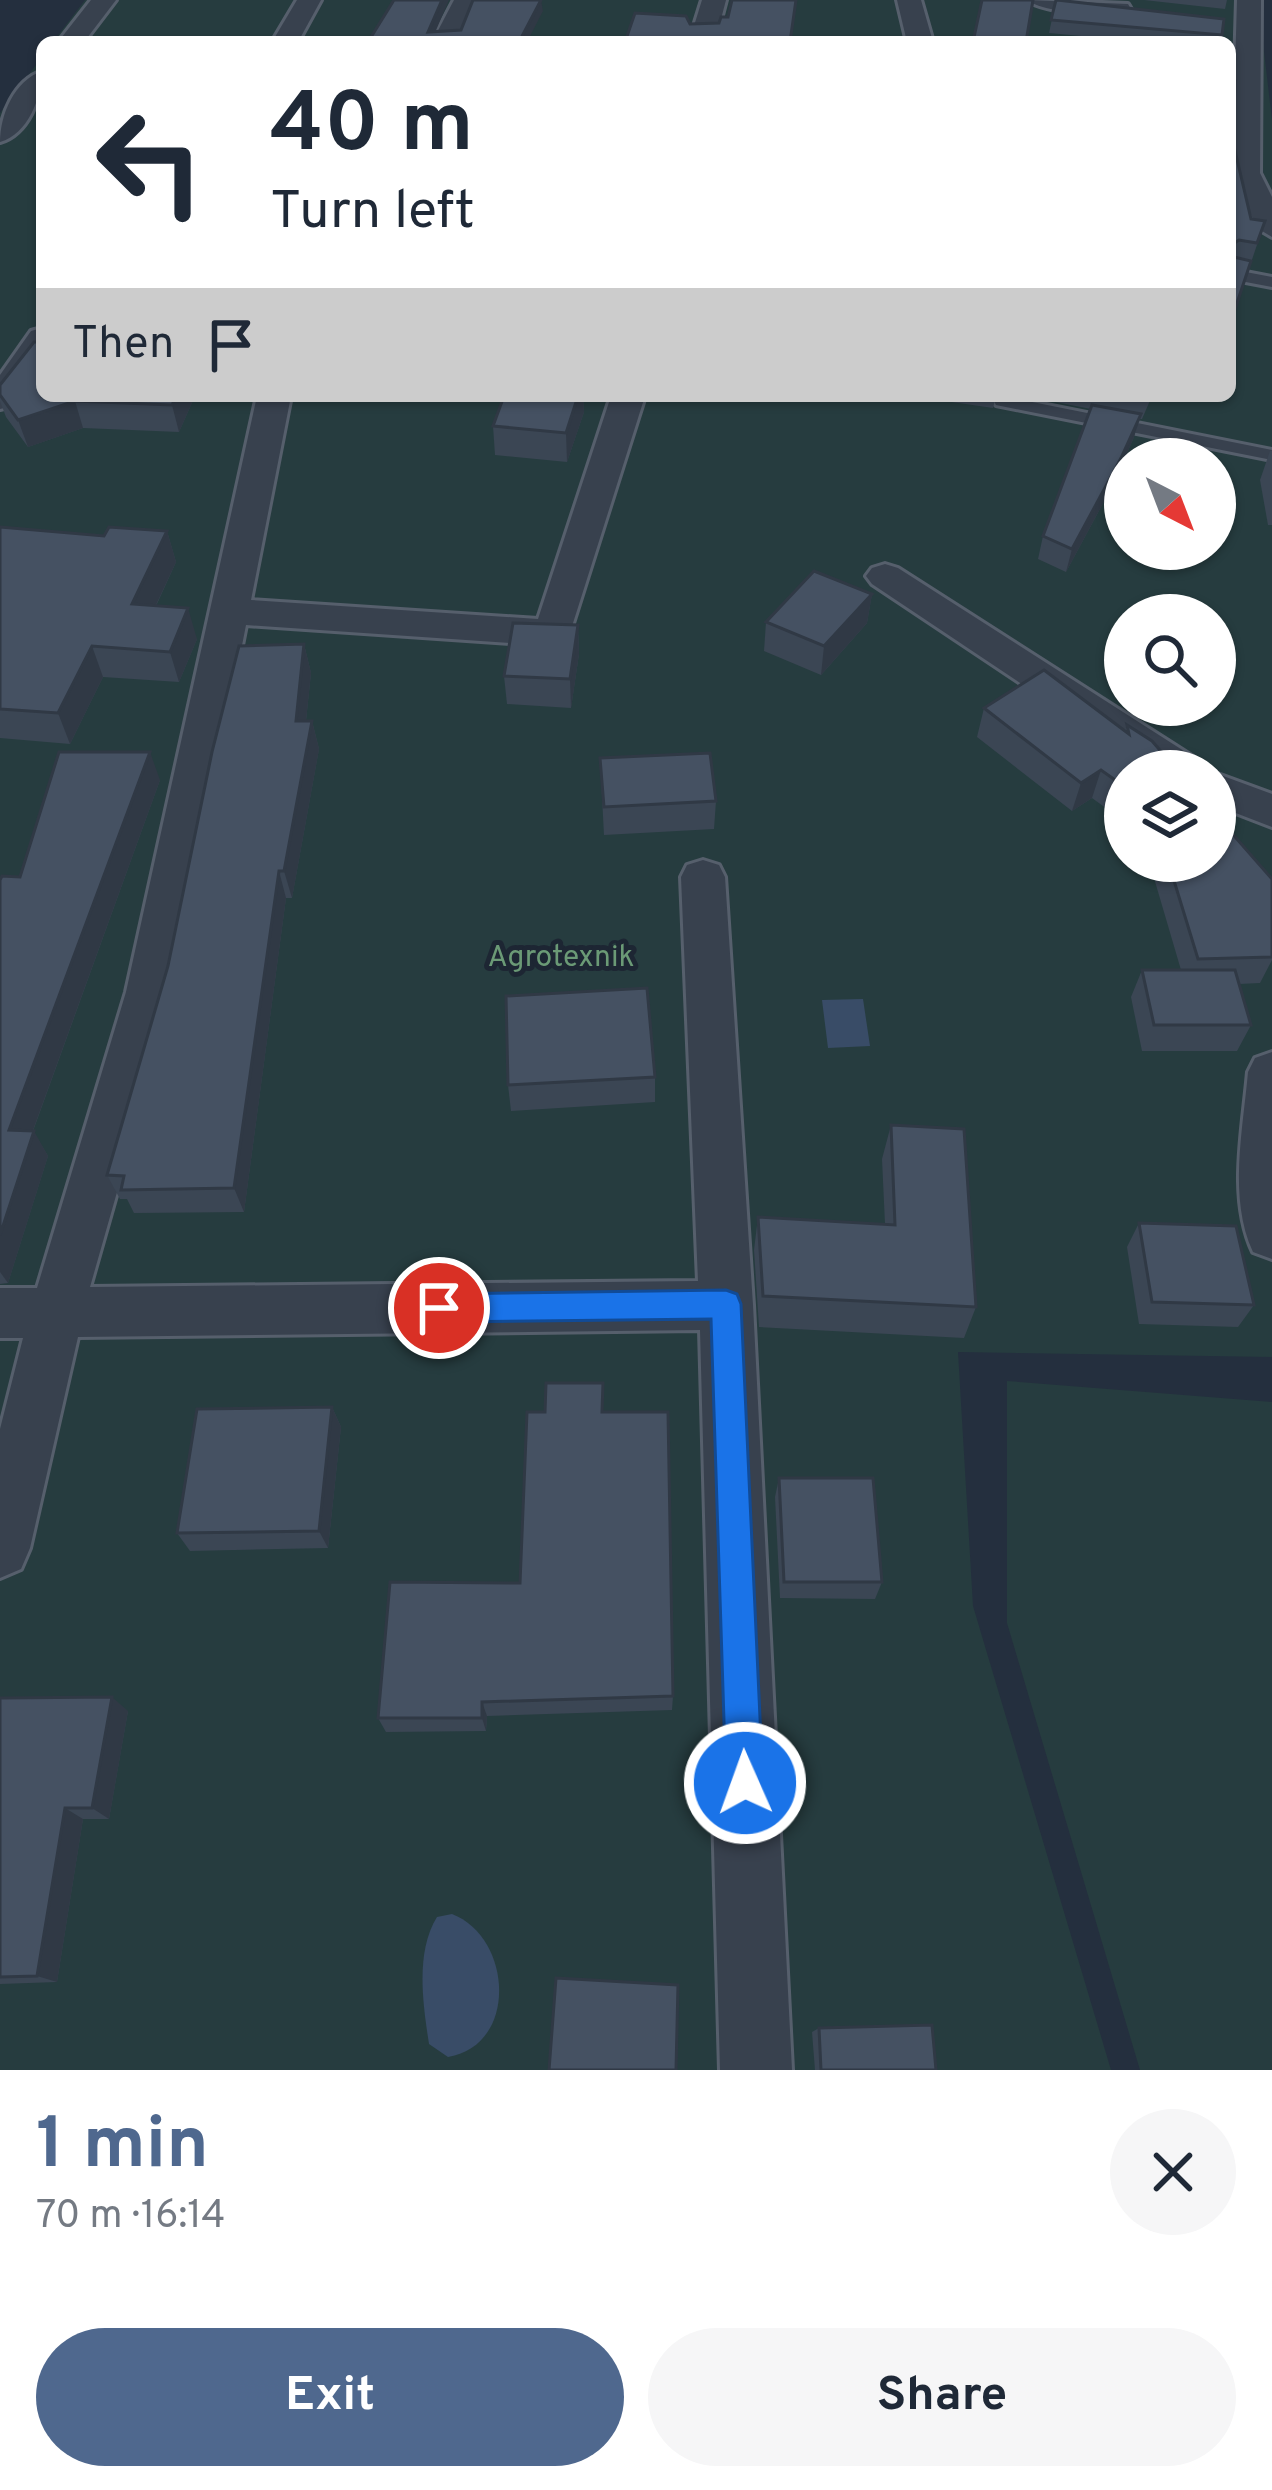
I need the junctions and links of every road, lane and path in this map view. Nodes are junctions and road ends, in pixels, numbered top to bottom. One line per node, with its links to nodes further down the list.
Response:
1 (104, 0): 9 (street)
2 (309, 0): 10 (street)
3 (466, 0): 11 (street)
4 (714, 0): 12 (street)
5 (909, 0): 13 (street)
6 (1039, 0): 7 (street)
7 (1156, 13)
8 (1241, 15): 16 (street)
9 (76, 36)
10 (288, 36)
11 (448, 36)
12 (704, 36)
13 (918, 36)
14 (36, 87): 15 (street)
15 (0, 134)
16 (1272, 228)
17 (1236, 275): 18 (lane)
18 (1272, 282)
19 (36, 347): 20 (street)
20 (0, 399)
21 (273, 402): 26 (street)
22 (626, 402): 26 (street)
23 (1008, 402): 24 (lane)
24 (1272, 454)
25 (885, 576): 27 (street)
26 (230, 611): 34 (street)
27 (1151, 750)
28 (1236, 796): 29 (street)
29 (1272, 811)
30 (703, 877): 33 (street)
31 (1272, 1072): 32 (street)
32 (1272, 1236)
33 (726, 1304): 34 (street); 37 (street)
34 (56, 1312): 35 (street); 36 (street)
35 (0, 1313)
36 (0, 1548)
37 (756, 2070)

